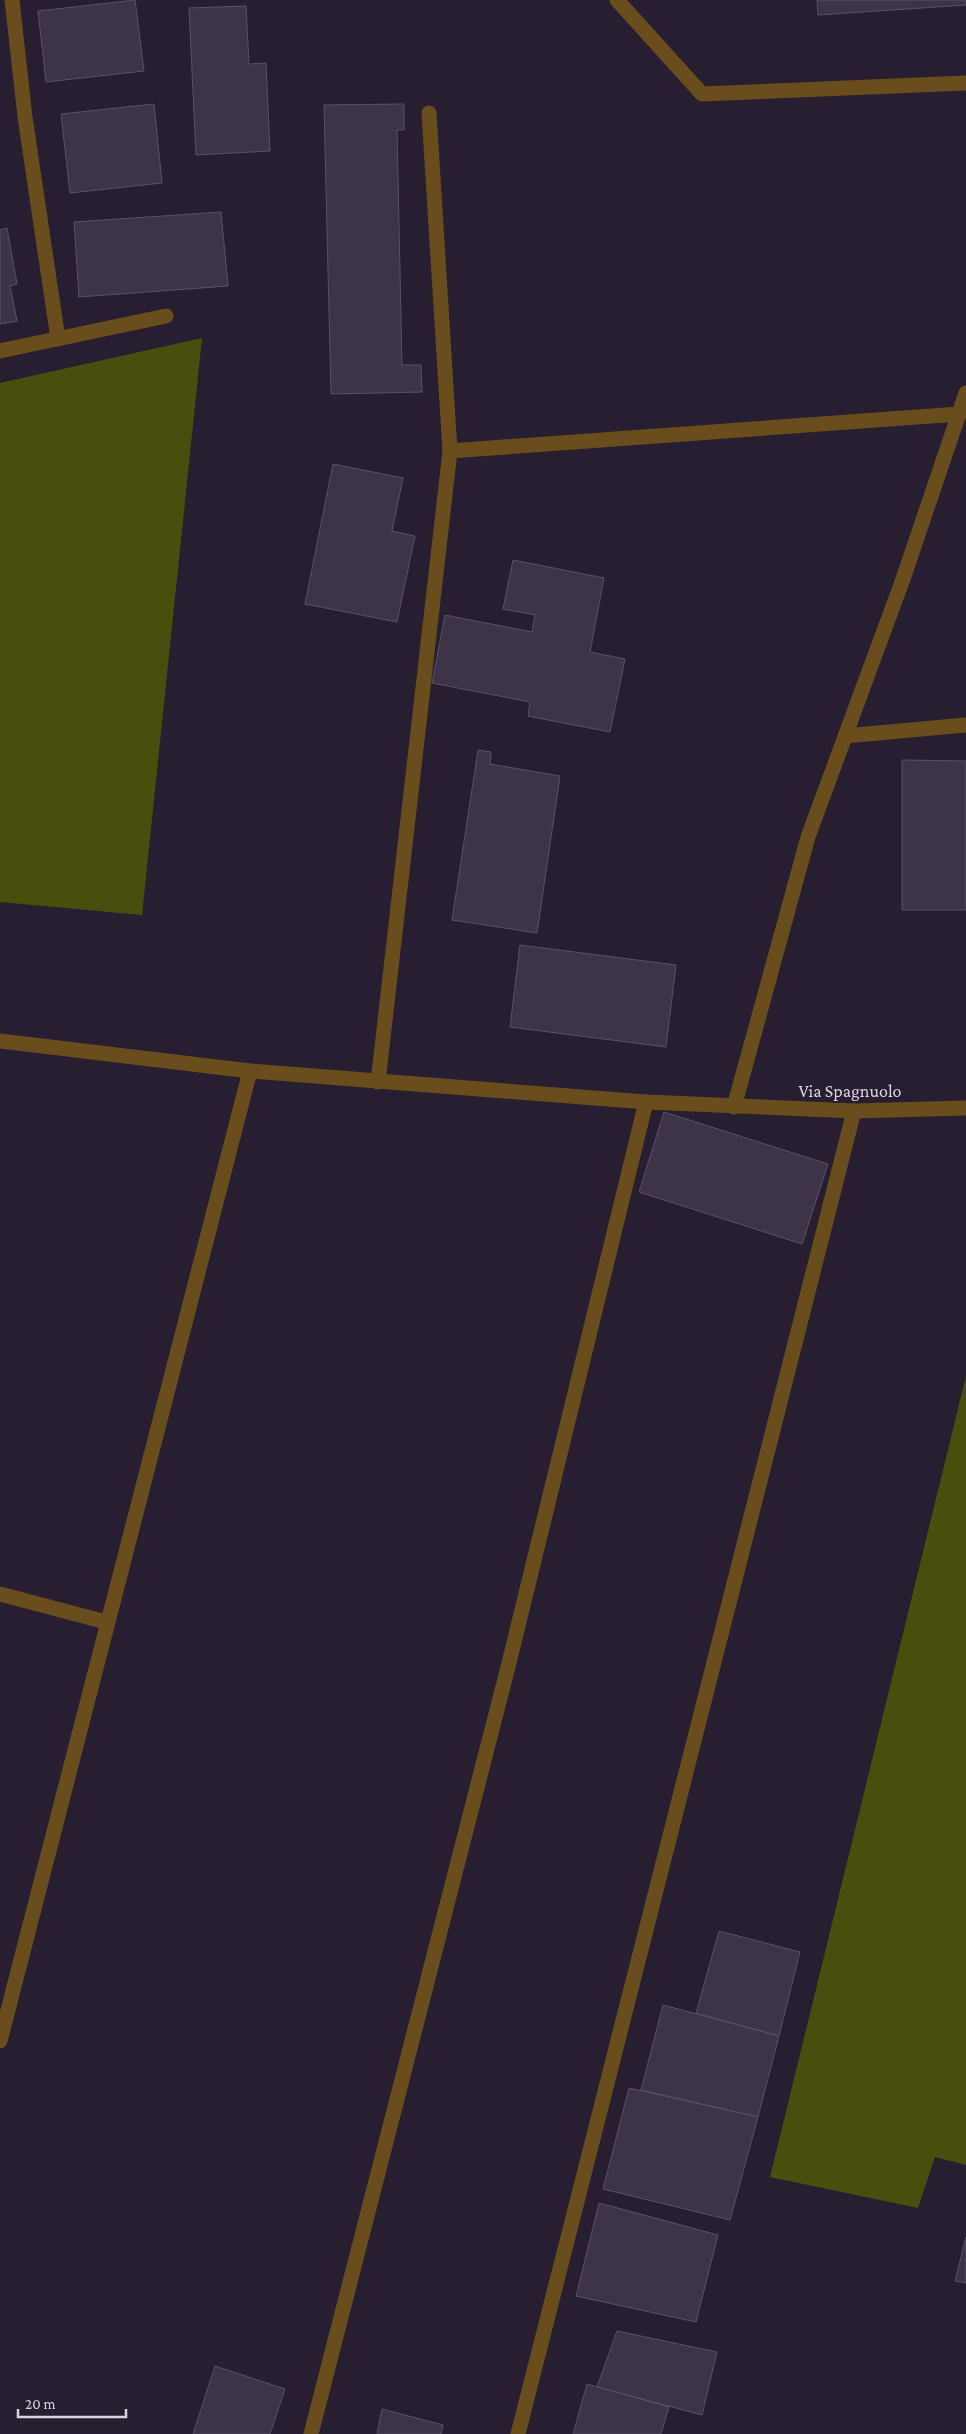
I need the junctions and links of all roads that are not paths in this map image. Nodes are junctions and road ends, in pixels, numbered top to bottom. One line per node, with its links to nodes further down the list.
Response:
1 (12, 0): 6 (street)
2 (617, 0): 3 (street)
3 (966, 83)
4 (429, 113): 10 (street)
5 (166, 316): 6 (street)
6 (58, 339): 7 (street)
7 (0, 351)
8 (966, 393): 9 (street)
9 (959, 414): 10 (street); 12 (street)
10 (450, 452): 15 (street)
11 (966, 725): 12 (street)
12 (845, 736): 17 (street)
13 (0, 1041): 14 (street, Via Spagnuolo)
14 (250, 1070): 15 (street, Via Spagnuolo); 21 (street)
15 (378, 1082): 16 (street, Via Spagnuolo)
16 (646, 1102): 17 (street, Via Spagnuolo); 23 (street)
17 (734, 1107): 19 (street, Via Spagnuolo)
18 (966, 1108): 19 (street, Via Spagnuolo)
19 (854, 1111): 24 (street)
20 (0, 1594): 21 (street)
21 (106, 1622): 22 (street)
22 (0, 2041)
23 (311, 2434)
24 (518, 2434)

